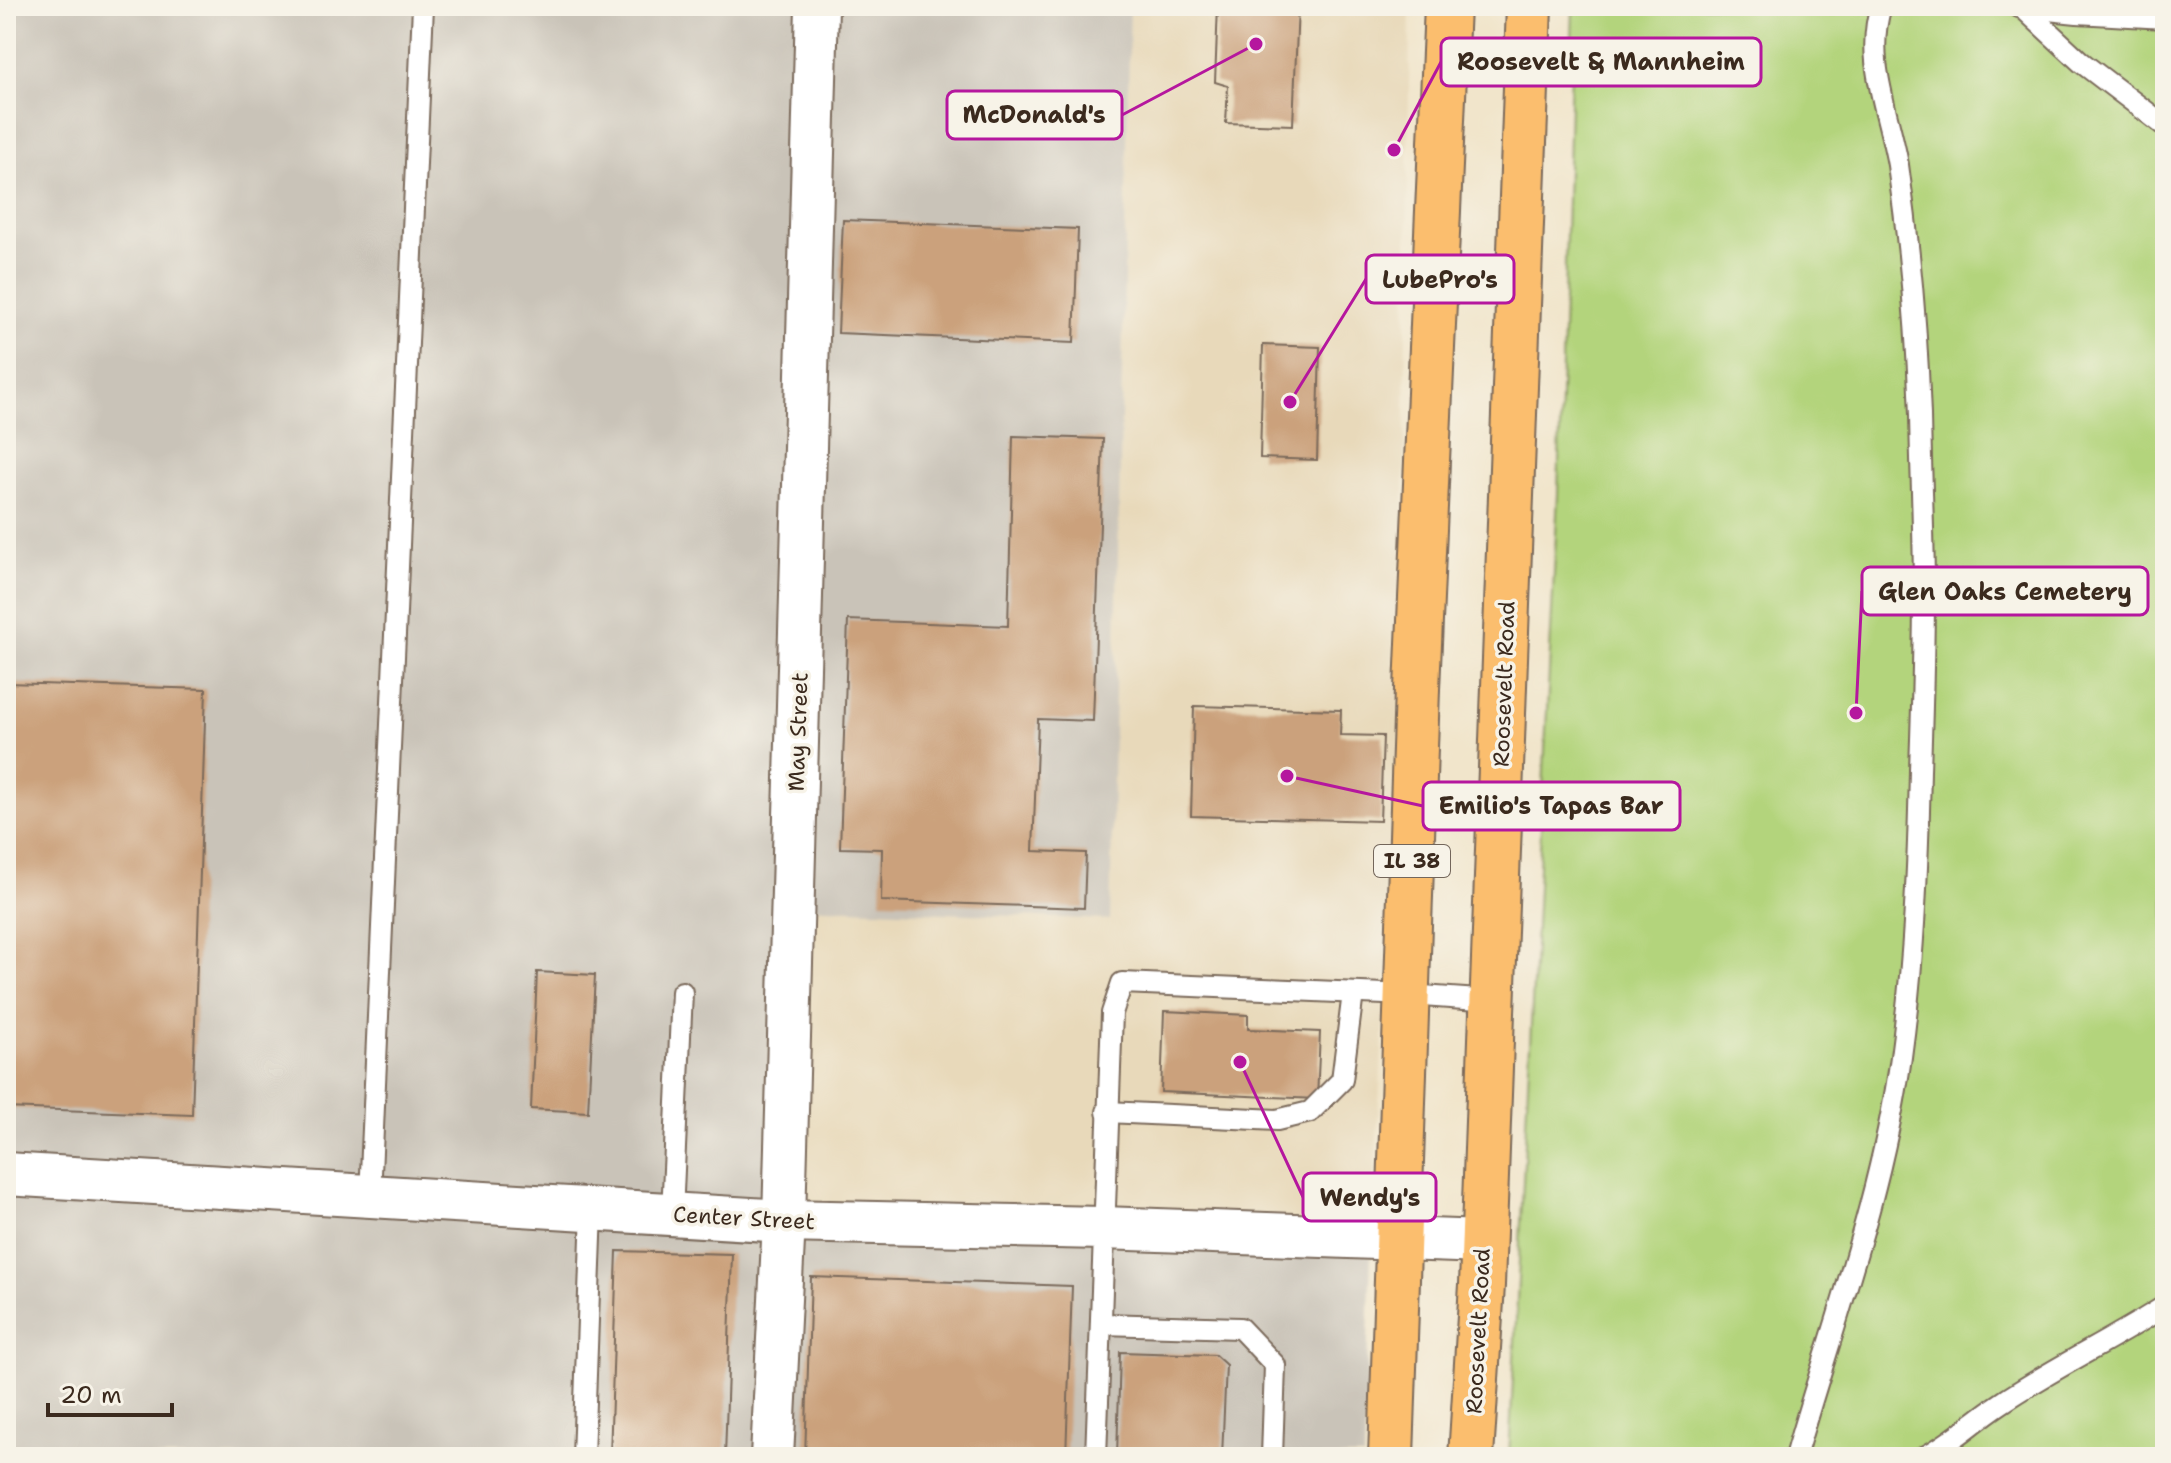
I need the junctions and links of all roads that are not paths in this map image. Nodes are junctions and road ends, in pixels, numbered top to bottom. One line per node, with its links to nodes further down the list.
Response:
1 (423, 6): 15 (lane)
2 (817, 6): 18 (street, May Street)
3 (1447, 6): 11 (main road, IL 38)
4 (1529, 6): 12 (main road, Roosevelt Road)
5 (1881, 6): 31 (lane)
6 (2019, 7): 7 (lane); 8 (lane)
7 (2165, 18)
8 (2165, 126)
9 (682, 992): 17 (lane)
10 (1353, 993): 11 (lane); 13 (lane); 13 (lane)
11 (1408, 995): 12 (lane); 20 (main road, IL 38)
12 (1493, 1001): 21 (main road, Roosevelt Road)
13 (1107, 1112): 19 (lane)
14 (6, 1174): 15 (street, Center Street)
15 (370, 1196): 16 (street, Center Street)
16 (592, 1210): 17 (street, Center Street); 25 (lane)
17 (672, 1214): 18 (street, Center Street)
18 (784, 1221): 19 (street, Center Street); 26 (street, May Street)
19 (1103, 1228): 20 (street, Center Street); 23 (lane)
20 (1397, 1240): 21 (street, Center Street); 29 (main road, IL 38)
21 (1483, 1242): 30 (main road, Roosevelt Road)
22 (2165, 1306): 24 (lane)
23 (1102, 1324): 27 (lane); 28 (lane)
24 (1931, 1453): 32 (lane)
25 (583, 1457)
26 (772, 1457)
27 (1096, 1457)
28 (1272, 1457)
29 (1391, 1457)
30 (1471, 1457)
31 (1795, 1457)
32 (1960, 1457)

